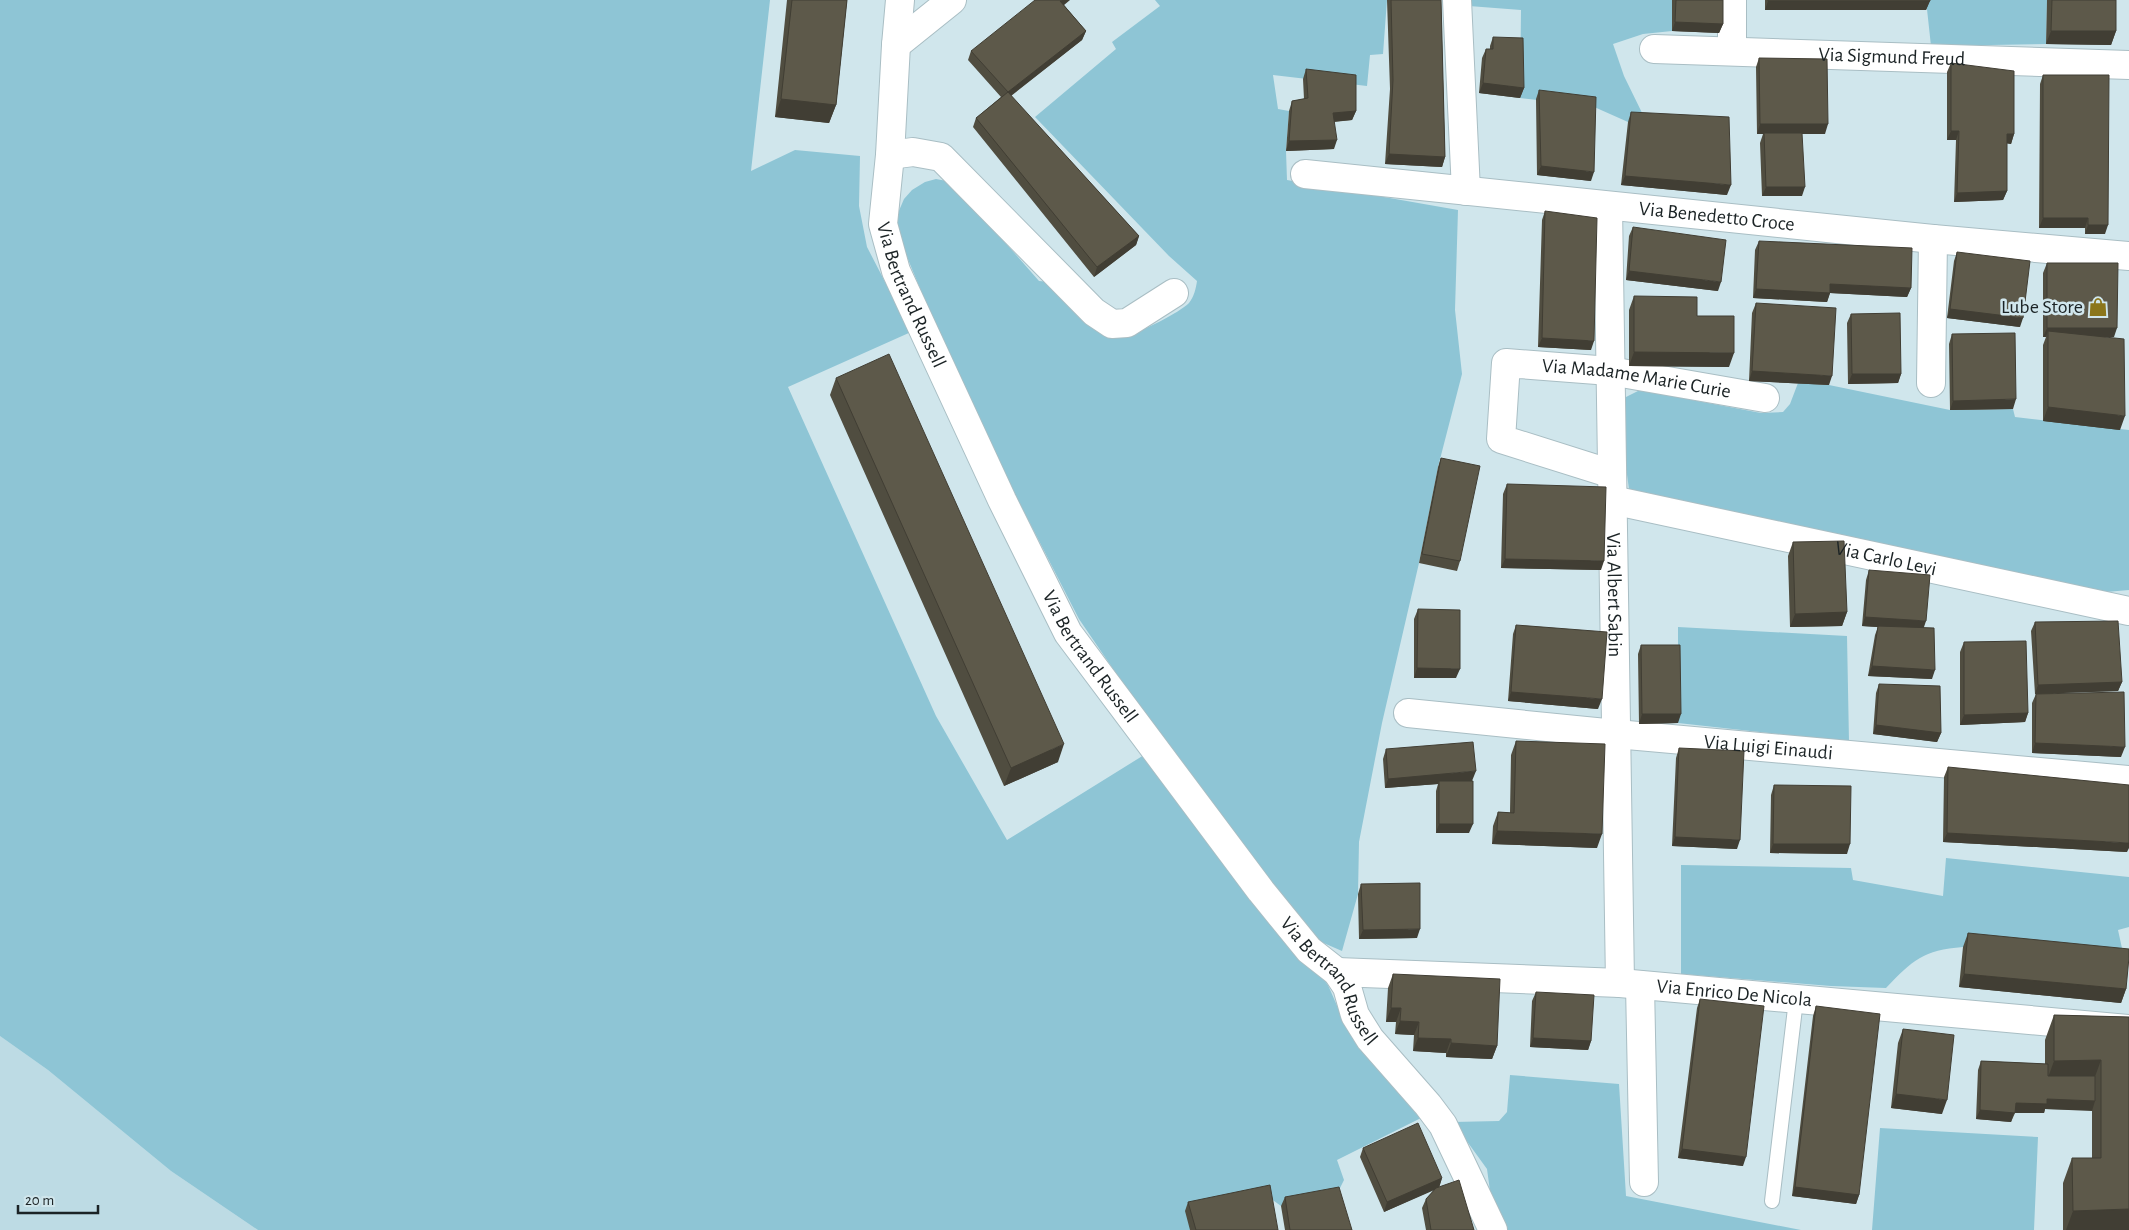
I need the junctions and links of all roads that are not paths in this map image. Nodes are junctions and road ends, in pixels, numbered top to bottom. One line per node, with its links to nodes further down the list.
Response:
1 (900, 0): 5 (street, Via Bertrand Russell)
2 (952, 0): 5 (street)
3 (1457, 0): 11 (street)
4 (1732, 0): 7 (street)
5 (896, 45): 9 (street, Via Bertrand Russell)
6 (1654, 49): 7 (street, Via Sigmund Freud)
7 (1732, 51): 8 (street, Via Sigmund Freud)
8 (2129, 65)
9 (890, 155): 15 (street); 25 (street, Via Bertrand Russell)
10 (1305, 174): 11 (street, Via Benedetto Croce)
11 (1466, 191): 12 (street, Via Benedetto Croce)
12 (1608, 206): 13 (street, Via Benedetto Croce); 17 (street, Via Albert Sabin)
13 (1933, 239): 14 (street, Via Benedetto Croce); 18 (street)
14 (2129, 256)
15 (1174, 293)
16 (1506, 363): 17 (street, Via Madame Marie Curie); 20 (street, Via Carlo Levi)
17 (1610, 371): 19 (street, Via Madame Marie Curie); 20 (street, Via Albert Sabin)
18 (1932, 383)
19 (1765, 398)
20 (1612, 487): 21 (street, Via Carlo Levi); 23 (street, Via Albert Sabin)
21 (2129, 610)
22 (1408, 713): 23 (street, Via Luigi Einaudi)
23 (1616, 734): 24 (street, Via Luigi Einaudi); 26 (street, Via Albert Sabin)
24 (2129, 780)
25 (1338, 972): 26 (street, Via Enrico De Nicola); 31 (street, Via Bertrand Russell)
26 (1630, 984): 27 (street, Via Enrico De Nicola); 29 (street, Via Albert Sabin)
27 (1796, 1000): 28 (street, Via Enrico De Nicola); 30 (lane)
28 (2129, 1028)
29 (1644, 1182)
30 (1772, 1201)
31 (1493, 1230)

